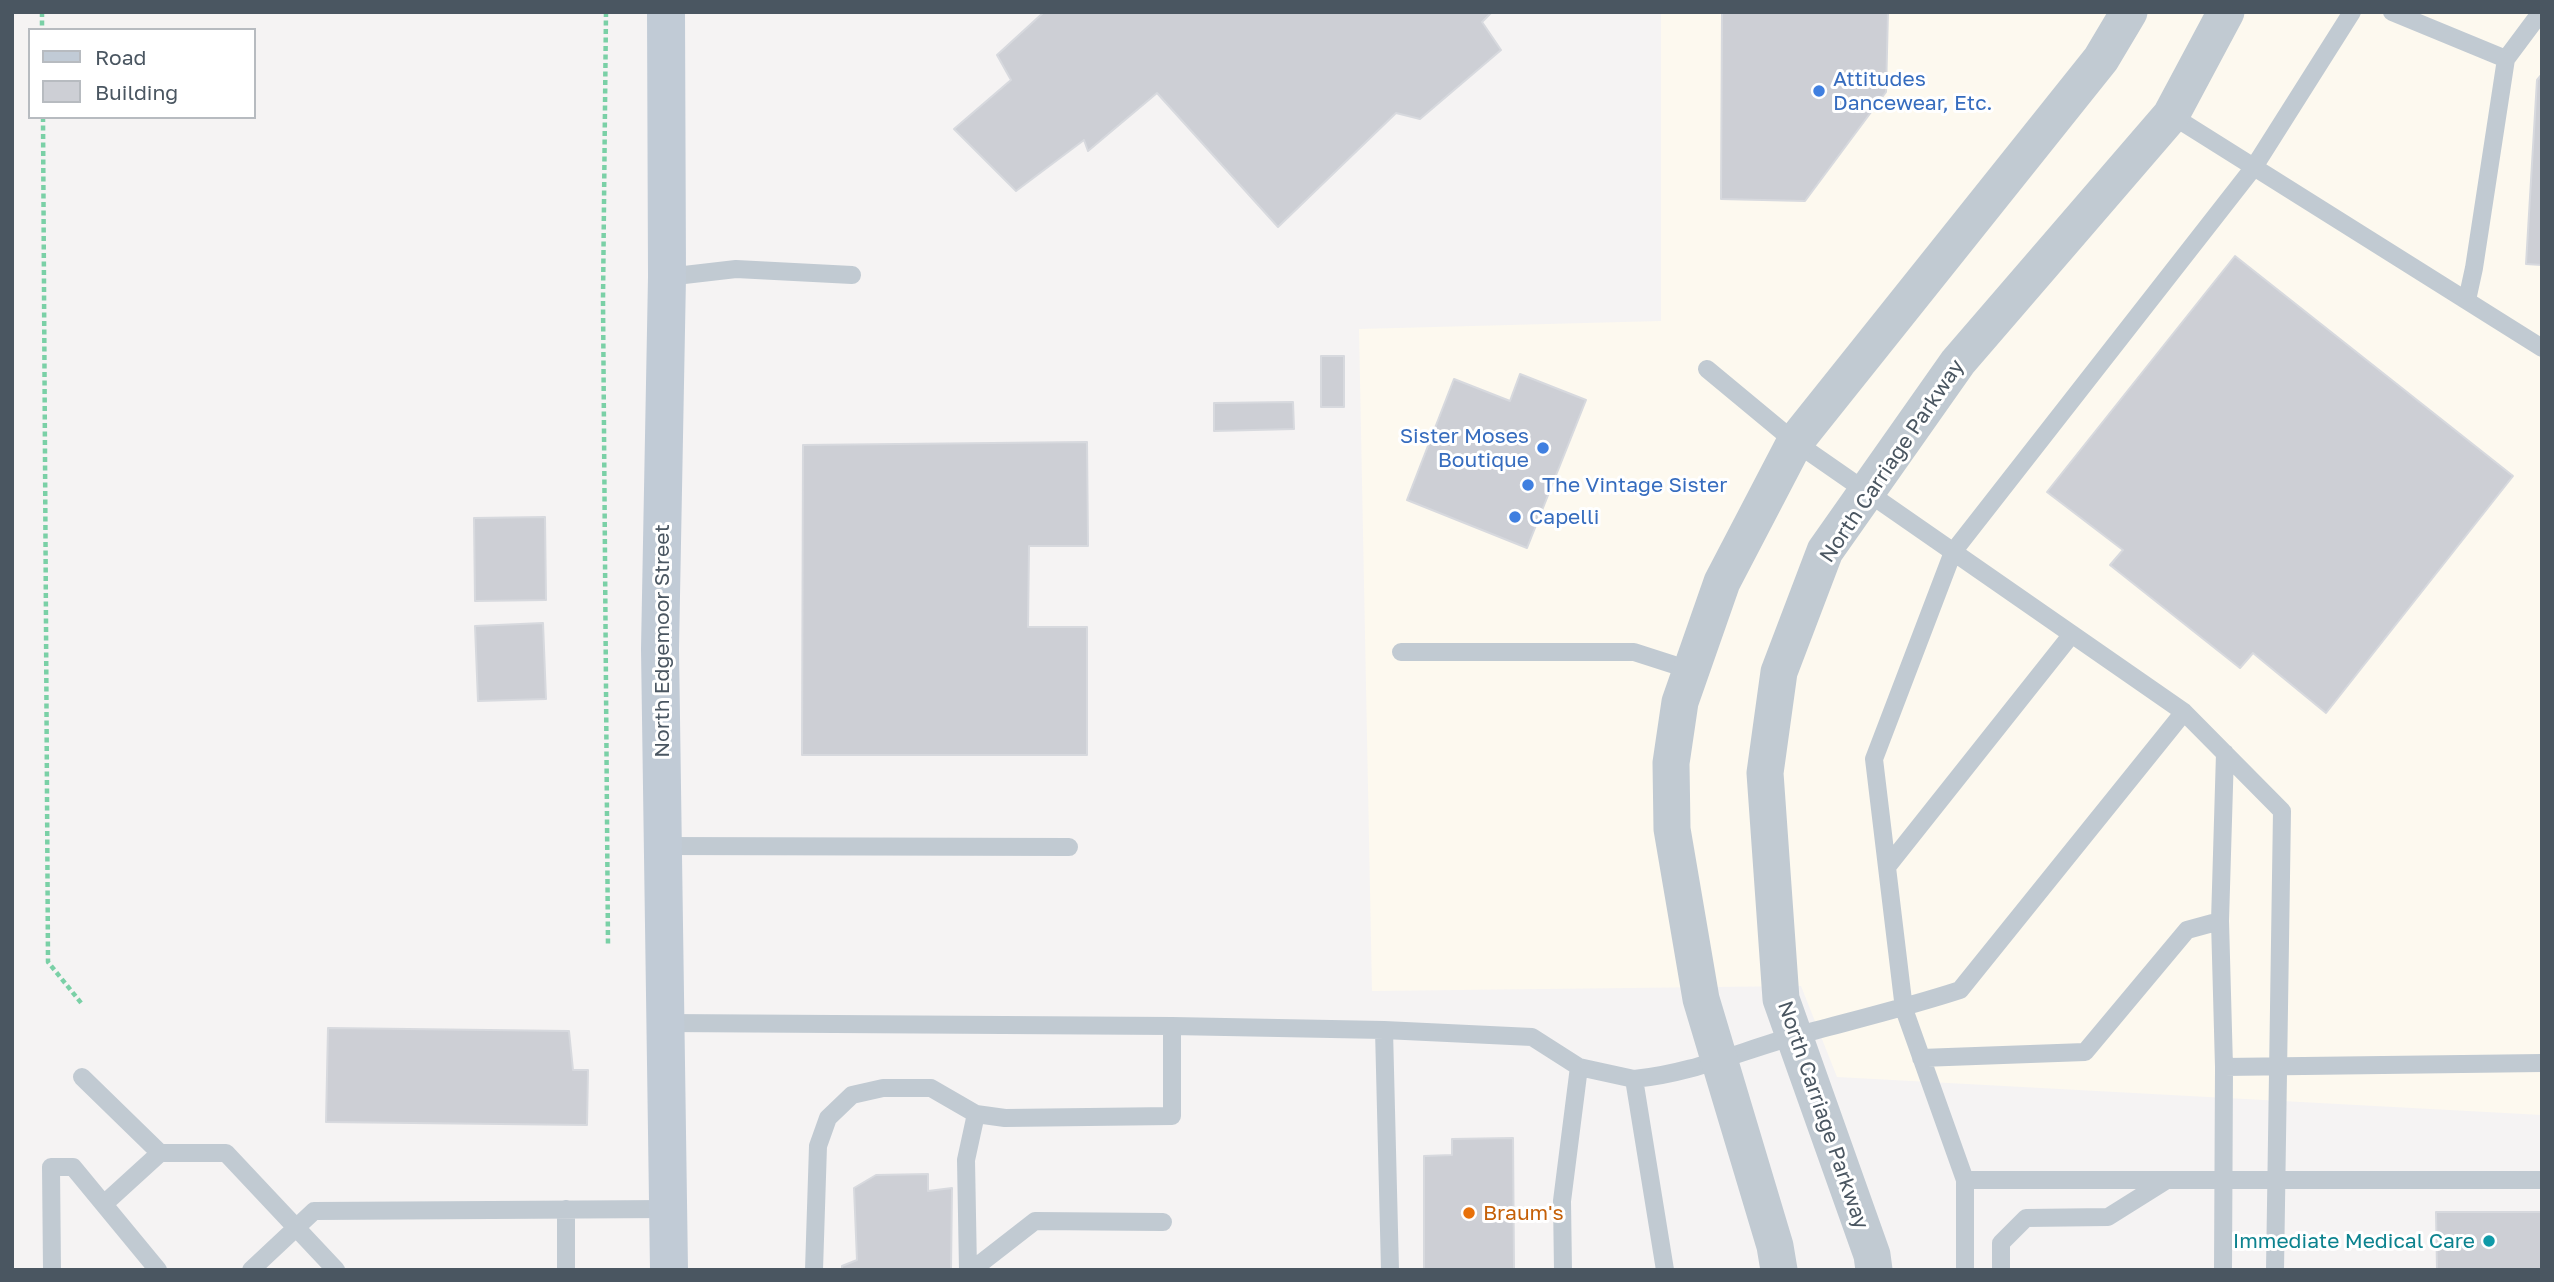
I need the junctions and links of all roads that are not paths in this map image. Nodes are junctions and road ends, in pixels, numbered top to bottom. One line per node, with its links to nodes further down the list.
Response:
1 (666, 12): 11 (street, North Edgemoor Street)
2 (2129, 12): 15 (street)
3 (2226, 12): 8 (street, North Carriage Parkway)
4 (2352, 12): 9 (lane)
5 (2392, 12): 7 (lane)
6 (2541, 12): 7 (lane)
7 (2505, 59): 12 (lane)
8 (2171, 115): 9 (lane); 16 (street, North Carriage Parkway)
9 (2254, 167): 12 (lane); 17 (lane)
10 (852, 275): 11 (lane)
11 (667, 277): 23 (street, North Edgemoor Street)
12 (2467, 300): 13 (lane)
13 (2542, 348)
14 (1707, 369): 15 (lane)
15 (1796, 442): 16 (lane); 20 (street)
16 (1867, 492): 17 (lane); 31 (street, North Carriage Parkway)
17 (1953, 552): 18 (lane); 25 (lane)
18 (2072, 634): 21 (lane); 25 (lane)
19 (1401, 652): 20 (lane)
20 (1690, 670): 33 (street)
21 (2185, 712): 22 (lane); 27 (lane)
22 (2225, 753): 26 (lane); 35 (lane)
23 (664, 846): 24 (lane); 28 (street, North Edgemoor Street)
24 (1069, 846)
25 (1887, 867): 27 (lane)
26 (2220, 921): 32 (lane); 37 (lane)
27 (1904, 1009): 31 (lane); 32 (lane)
28 (666, 1023): 29 (lane); 49 (street, North Edgemoor Street)
29 (1172, 1026): 30 (lane); 40 (lane)
30 (1384, 1030): 36 (lane); 60 (lane)
31 (1794, 1036): 33 (lane); 64 (street, North Carriage Parkway)
32 (1922, 1058): 42 (lane)
33 (1720, 1060): 39 (lane); 63 (street)
34 (2542, 1063): 35 (lane)
35 (2278, 1066): 37 (lane); 45 (lane)
36 (1578, 1067): 39 (lane); 61 (lane)
37 (2224, 1067): 44 (lane)
38 (82, 1077): 41 (lane)
39 (1634, 1079): 62 (lane)
40 (976, 1114): 58 (lane); 59 (lane)
41 (160, 1153): 47 (lane); 51 (lane)
42 (1965, 1180): 43 (lane); 65 (lane)
43 (2167, 1180): 44 (lane); 66 (lane)
44 (2223, 1180): 45 (lane); 67 (lane)
45 (2277, 1180): 46 (lane); 68 (lane)
46 (2542, 1180)
47 (104, 1204): 52 (lane); 53 (lane)
48 (566, 1209): 49 (lane); 51 (lane); 56 (lane)
49 (668, 1209): 57 (street, North Edgemoor Street)
50 (1163, 1222): 59 (lane)
51 (297, 1228): 54 (lane); 55 (lane)
52 (52, 1270)
53 (158, 1270)
54 (251, 1270)
55 (336, 1270)
56 (566, 1270)
57 (669, 1270)
58 (814, 1270)
59 (970, 1270)
60 (1390, 1270)
61 (1563, 1270)
62 (1665, 1270)
63 (1780, 1270)
64 (1874, 1270)
65 (1965, 1270)
66 (2001, 1270)
67 (2223, 1270)
68 (2275, 1270)

